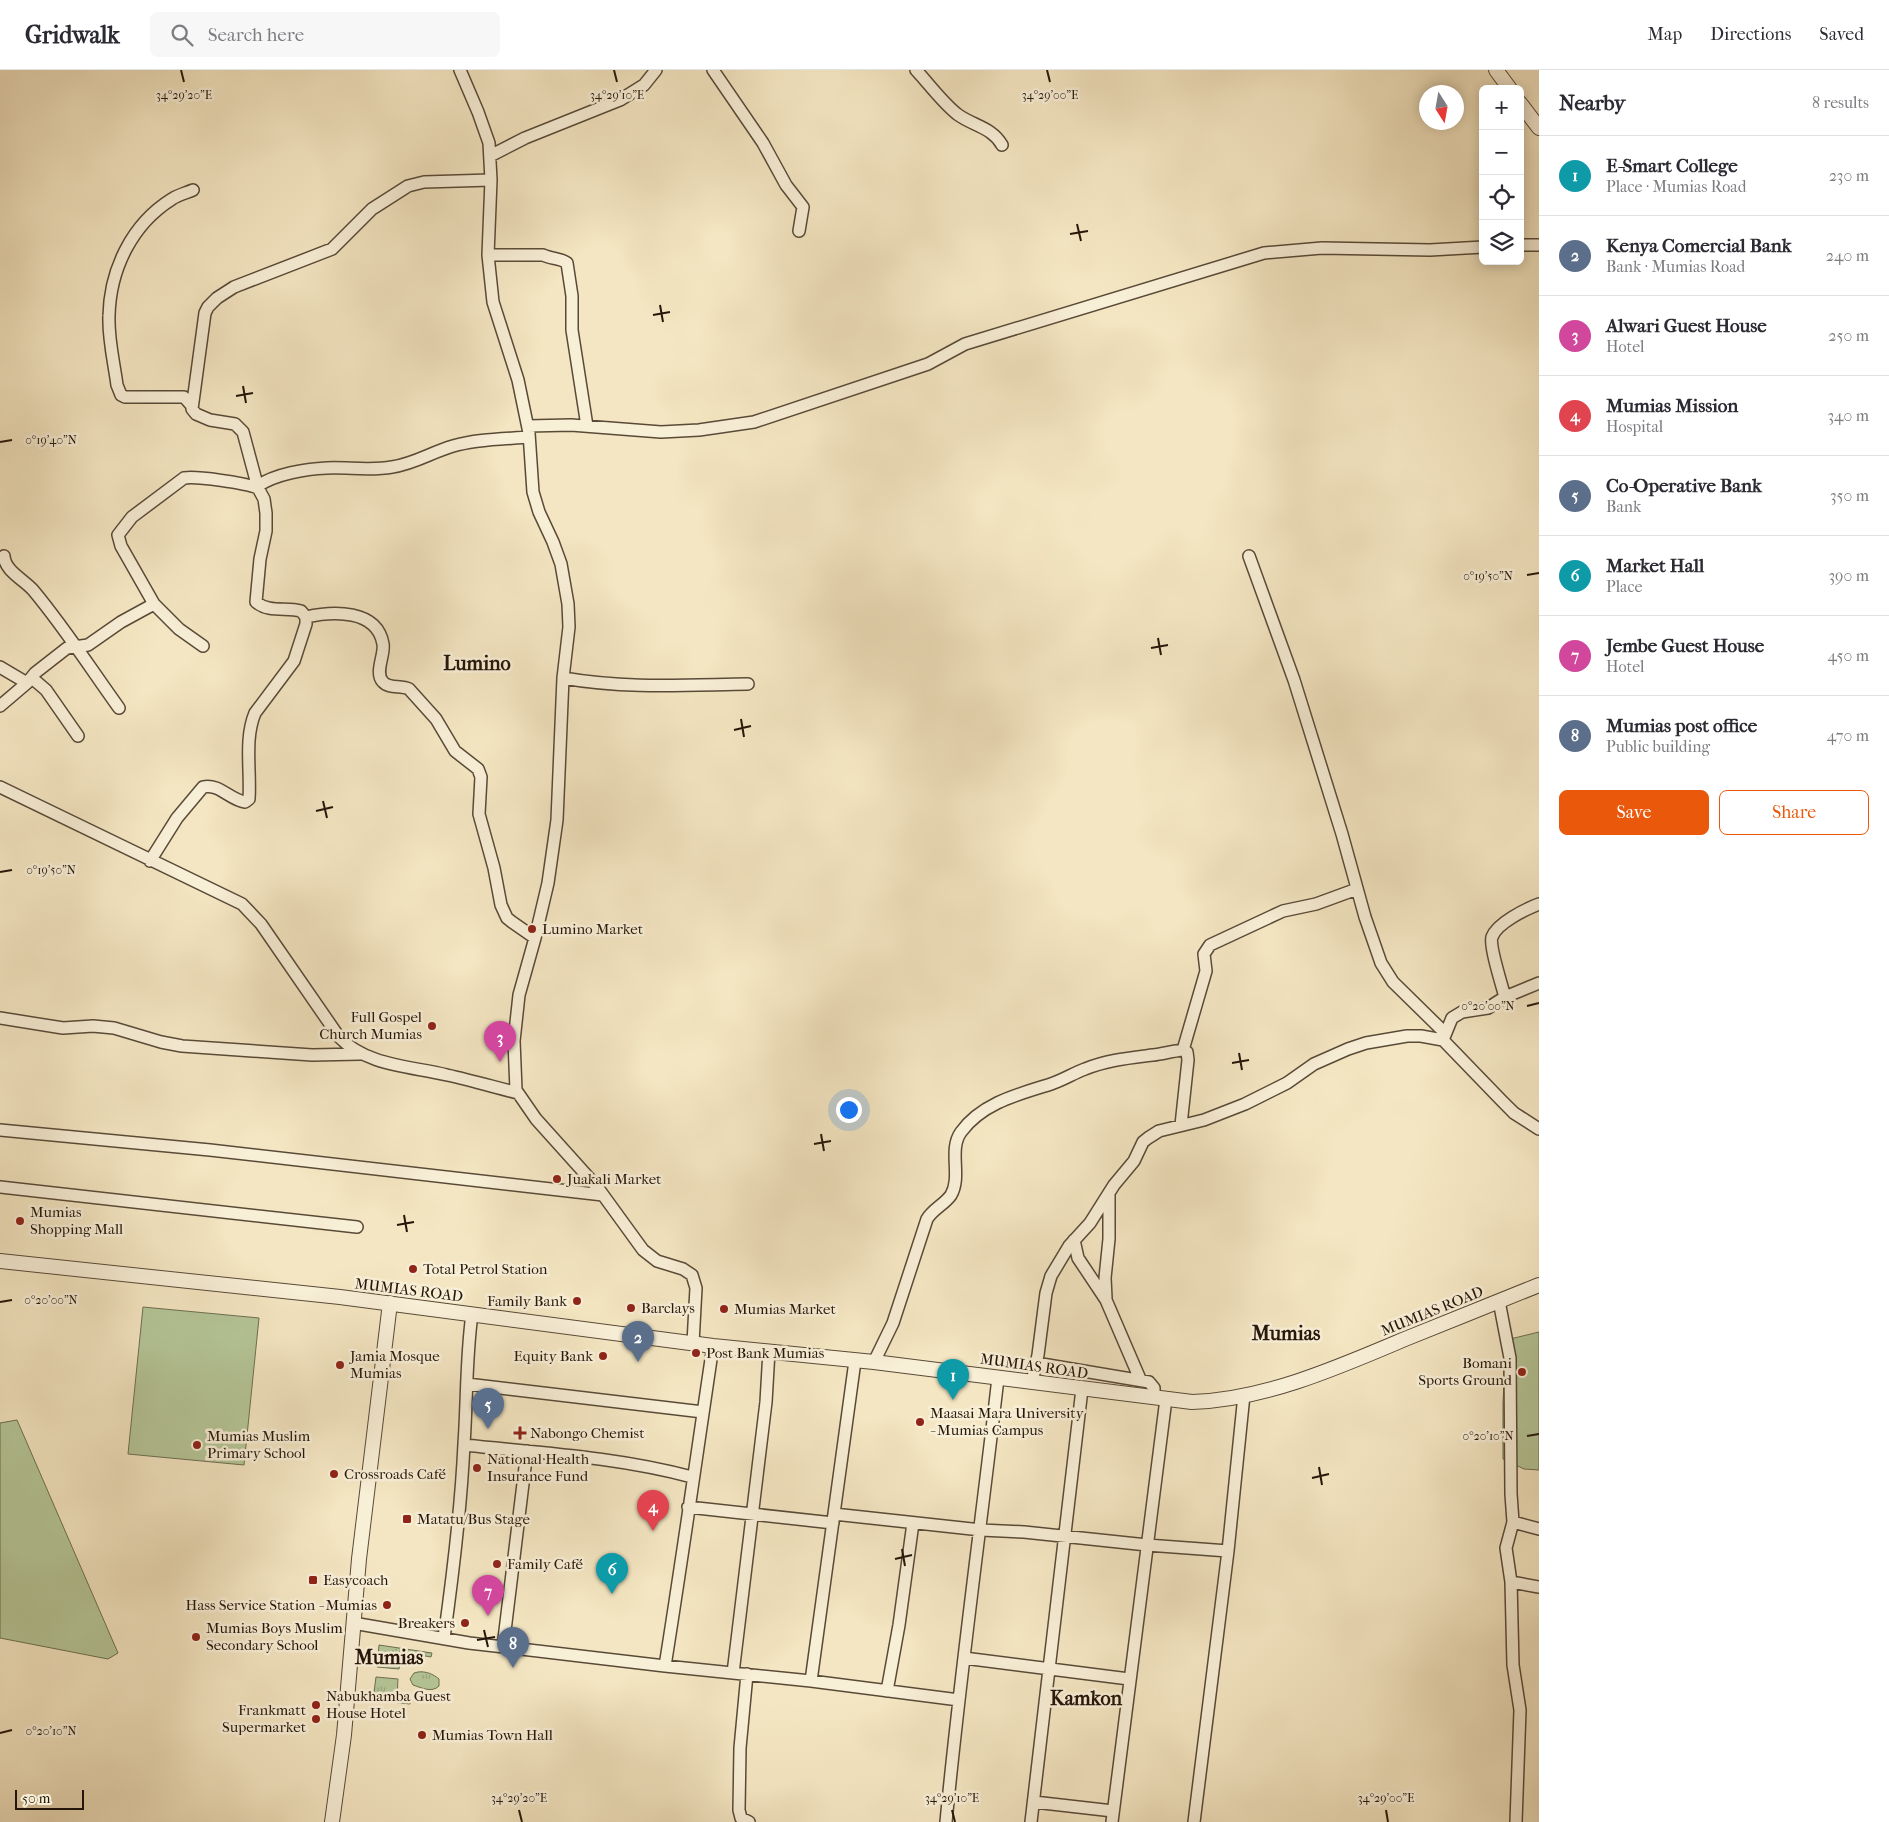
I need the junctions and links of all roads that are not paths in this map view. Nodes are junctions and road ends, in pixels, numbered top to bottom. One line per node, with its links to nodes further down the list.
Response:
1 (460, 70): 10 (street)
2 (656, 70): 10 (street)
3 (713, 70): 13 (street)
4 (916, 70): 9 (street)
5 (1496, 70): 6 (street)
6 (1507, 85)
7 (1524, 108): 8 (street)
8 (1539, 128)
9 (1002, 145)
10 (490, 156): 11 (street)
11 (491, 180): 17 (street); 18 (street)
12 (193, 190): 18 (street)
13 (799, 231)
14 (1539, 244): 15 (street)
15 (1524, 246)
16 (1479, 247): 19 (street)
17 (488, 255): 19 (street); 20 (street)
18 (191, 405): 21 (street)
19 (587, 426): 20 (street)
20 (528, 432): 21 (street); 29 (street)
21 (258, 487): 24 (street); 25 (street)
22 (4, 556): 27 (street)
23 (1249, 556): 37 (street)
24 (154, 604): 26 (street); 27 (street)
25 (306, 617): 36 (street); 39 (street)
26 (203, 646)
27 (76, 647): 30 (street); 33 (street)
28 (0, 667): 30 (street)
29 (563, 678): 31 (street); 39 (street)
30 (30, 680): 32 (street); 34 (street)
31 (748, 684)
32 (0, 706)
33 (119, 708)
34 (78, 736)
35 (0, 787): 36 (street)
36 (150, 861): 45 (street)
37 (1357, 889): 43 (street); 44 (street)
38 (1539, 904): 41 (street)
39 (536, 938): 46 (street)
40 (1538, 987): 41 (street)
41 (1505, 998): 43 (street)
42 (0, 1018): 45 (street)
43 (1444, 1036): 47 (street); 48 (street)
44 (1182, 1050): 47 (street); 65 (street)
45 (360, 1054): 46 (street)
46 (518, 1093): 52 (street)
47 (1181, 1125): 51 (street)
48 (1539, 1128)
49 (0, 1130): 52 (street)
50 (0, 1187): 53 (street)
51 (1109, 1193): 54 (street); 57 (street)
52 (603, 1195): 61 (street)
53 (357, 1228)
54 (1074, 1240): 57 (street); 66 (street)
55 (0, 1261): 59 (street, MUMIAS ROAD)
56 (1539, 1285): 58 (street, MUMIAS ROAD)
57 (1106, 1300): 68 (street)
58 (1499, 1301): 72 (street, MUMIAS ROAD); 81 (street)
59 (390, 1303): 60 (street, MUMIAS ROAD); 90 (street)
60 (472, 1314): 61 (street, MUMIAS ROAD); 70 (street)
61 (693, 1343): 62 (street, MUMIAS ROAD)
62 (713, 1346): 63 (street, MUMIAS ROAD); 74 (street)
63 (769, 1352): 64 (street, MUMIAS ROAD); 79 (street)
64 (855, 1361): 65 (street, MUMIAS ROAD); 80 (street)
65 (874, 1362): 67 (street, MUMIAS ROAD)
66 (1036, 1363): 68 (street); 69 (street)
67 (998, 1378): 69 (street, MUMIAS ROAD); 84 (street)
68 (1140, 1379): 73 (street)
69 (1032, 1382): 71 (street, MUMIAS ROAD)
70 (467, 1384): 74 (street); 75 (street)
71 (1082, 1389): 73 (street, MUMIAS ROAD); 85 (street)
72 (1244, 1395): 73 (street, MUMIAS ROAD); 87 (street)
73 (1160, 1398): 86 (street)
74 (703, 1412): 77 (street)
75 (464, 1445): 76 (street); 91 (street)
76 (527, 1451): 77 (street); 92 (street)
77 (692, 1477): 78 (street)
78 (688, 1508): 79 (street); 94 (street)
79 (752, 1515): 80 (street); 96 (street)
80 (834, 1519): 82 (street); 99 (street)
81 (1513, 1522): 83 (street); 88 (street)
82 (913, 1523): 84 (street); 100 (street)
83 (1539, 1529)
84 (981, 1530): 85 (street); 93 (street)
85 (1066, 1537): 86 (street); 95 (street)
86 (1147, 1545): 87 (street); 98 (street)
87 (1228, 1552): 108 (street)
88 (1511, 1582): 89 (street); 109 (street)
89 (1539, 1587)
90 (353, 1623): 91 (street); 104 (street)
91 (444, 1638): 92 (street)
92 (503, 1647): 94 (street)
93 (964, 1658): 95 (street); 101 (street)
94 (665, 1666): 96 (street)
95 (1050, 1670): 98 (street); 102 (street)
96 (733, 1673): 97 (street)
97 (747, 1674): 99 (street); 105 (street)
98 (1129, 1680): 103 (street)
99 (811, 1681): 100 (street)
100 (887, 1691): 101 (street)
101 (959, 1700): 106 (street)
102 (1034, 1802): 103 (street); 107 (street)
103 (1112, 1816)
104 (332, 1822)
105 (749, 1822)
106 (946, 1822)
107 (1031, 1822)
108 (1194, 1822)
109 (1516, 1822)

